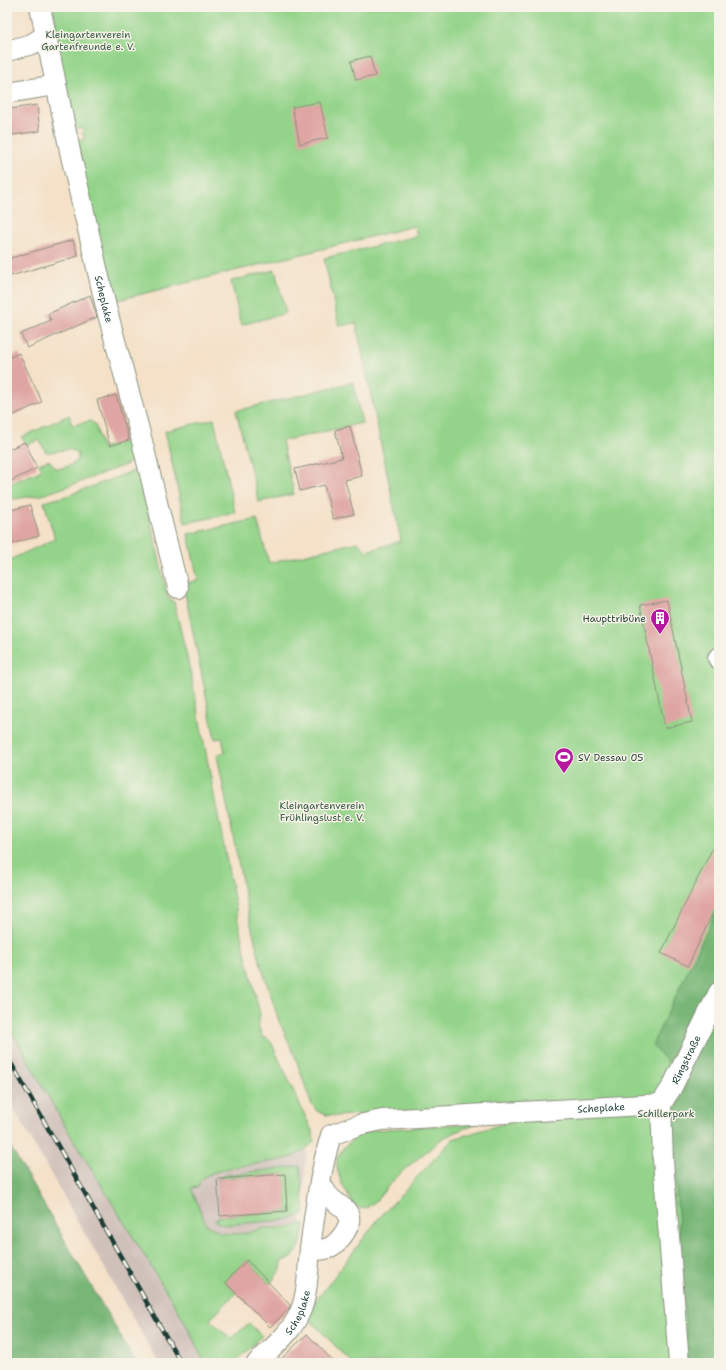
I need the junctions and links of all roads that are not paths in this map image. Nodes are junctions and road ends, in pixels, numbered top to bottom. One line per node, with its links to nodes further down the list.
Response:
1 (40, 7): 2 (street, Scheplake)
2 (46, 35): 3 (street); 4 (street, Scheplake)
3 (7, 51)
4 (56, 85): 5 (street); 6 (street, Scheplake)
5 (7, 93)
6 (178, 588)
7 (719, 992): 8 (street, Ringstraße)
8 (662, 1104): 9 (street, Scheplake); 12 (street)
9 (320, 1182): 10 (street, Scheplake); 10 (street)
10 (310, 1249): 11 (street, Scheplake)
11 (258, 1363)
12 (679, 1363)

